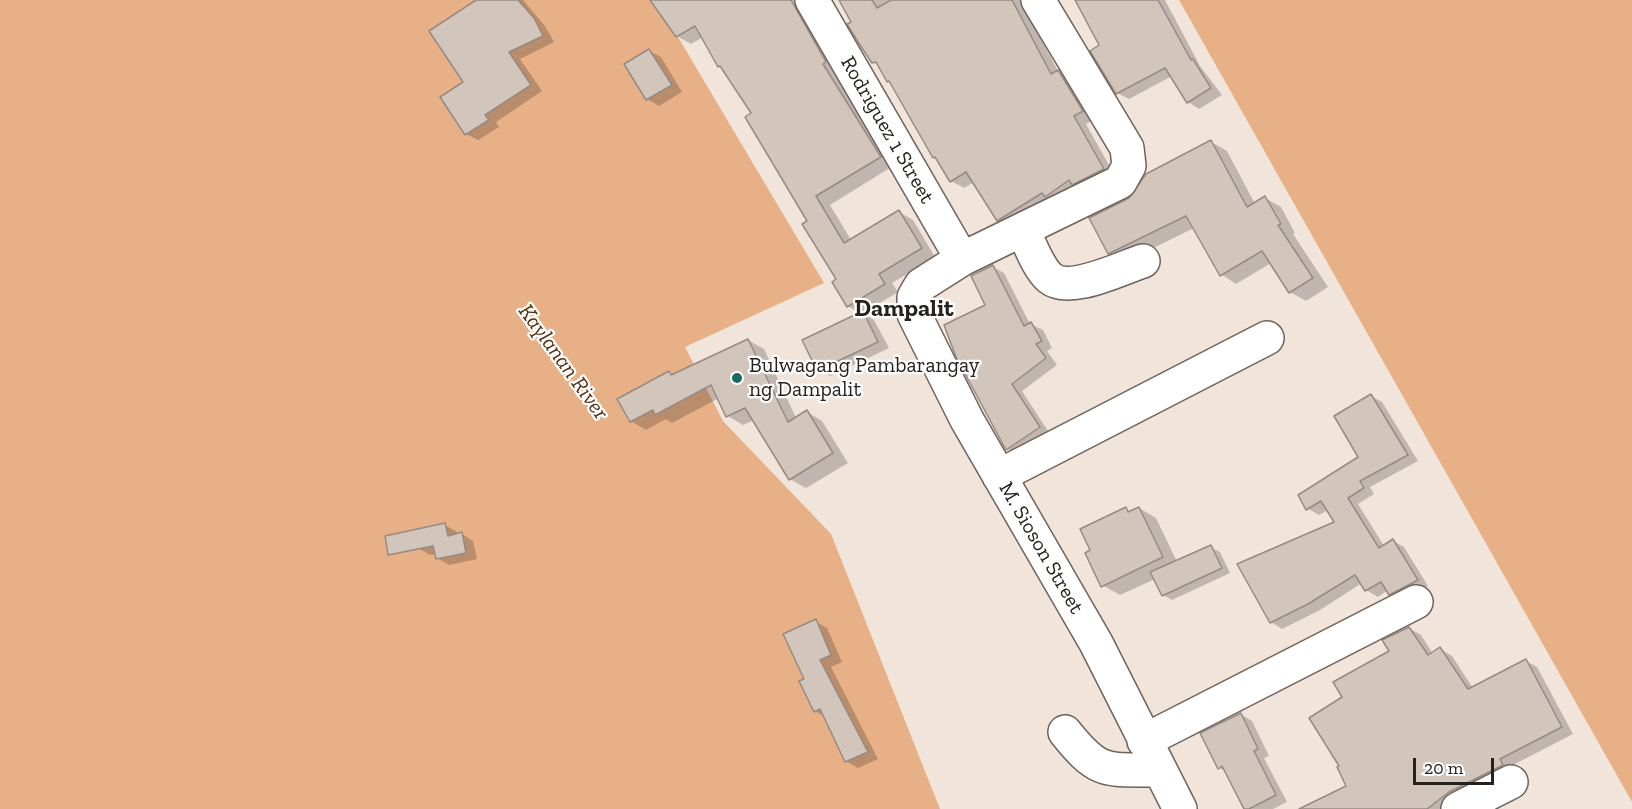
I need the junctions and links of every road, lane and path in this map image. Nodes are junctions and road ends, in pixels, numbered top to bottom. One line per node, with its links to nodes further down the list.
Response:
1 (812, 0): 4 (street, Rodriguez 1 Street)
2 (1038, 0): 3 (street)
3 (1023, 230): 4 (street); 5 (street)
4 (962, 260): 7 (street, M. Sioson Street)
5 (1143, 261)
6 (1267, 338): 7 (street)
7 (999, 476): 10 (street, M. Sioson Street)
8 (1416, 602): 10 (street)
9 (1065, 732): 11 (street)
10 (1144, 741): 11 (street, M. Sioson Street)
11 (1160, 770): 13 (street, M. Sioson Street)
12 (1510, 782): 14 (street)
13 (1180, 809)
14 (1458, 809)

